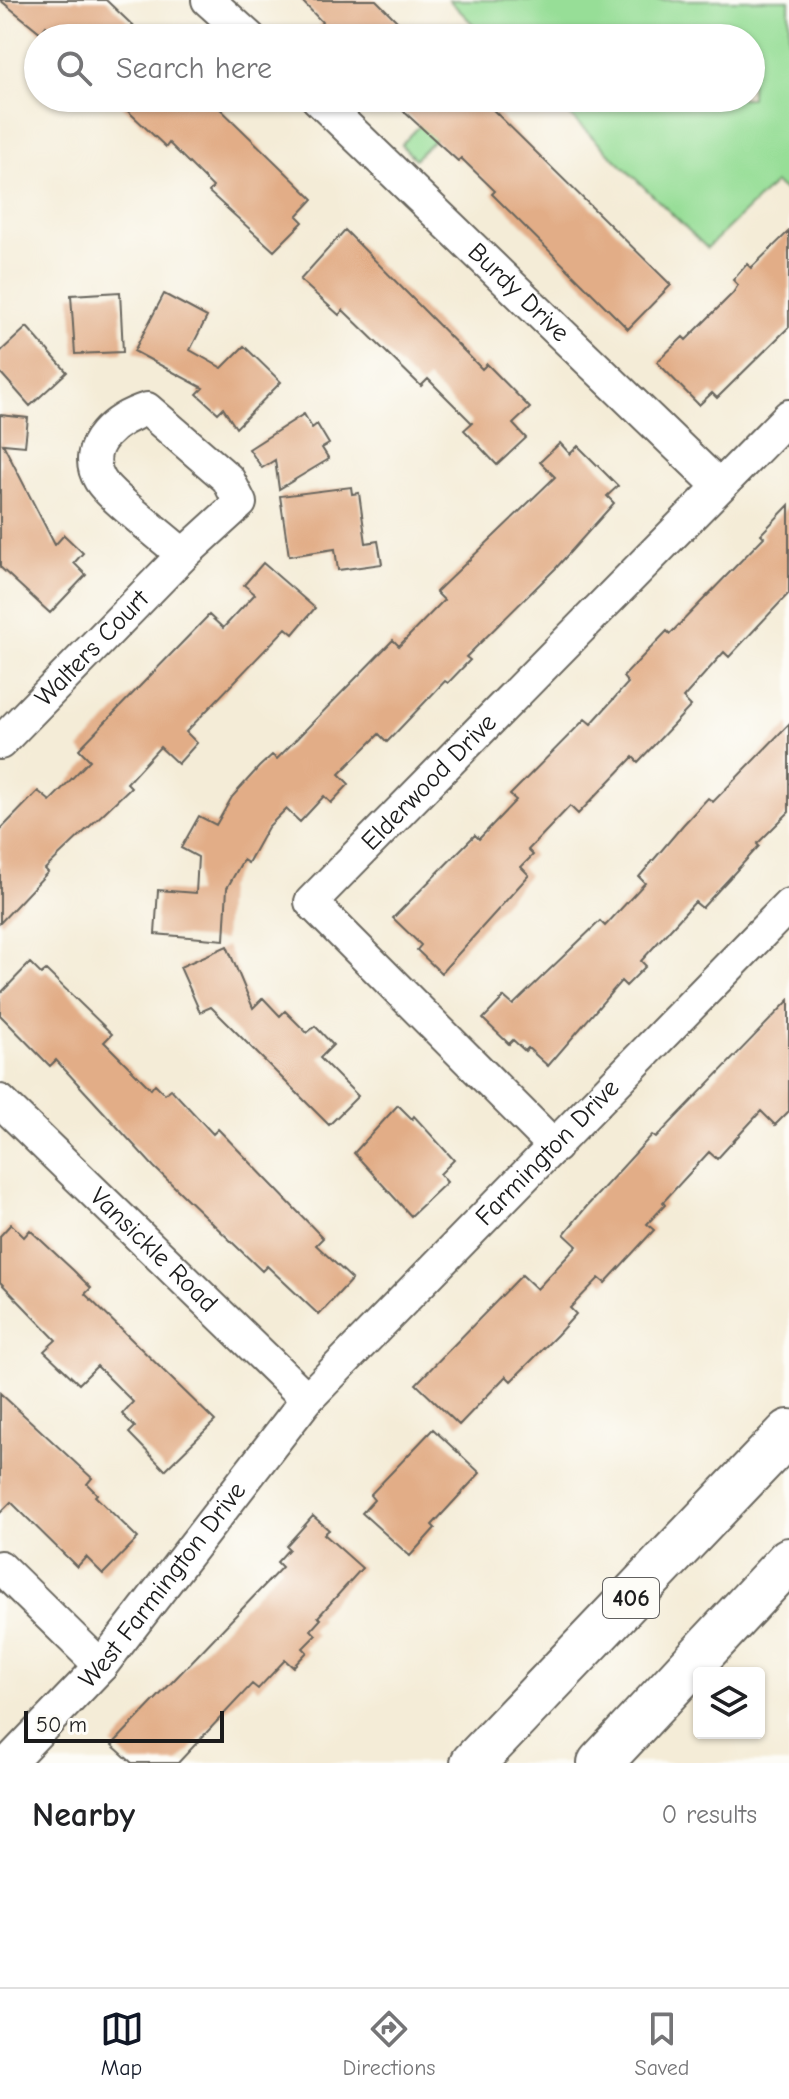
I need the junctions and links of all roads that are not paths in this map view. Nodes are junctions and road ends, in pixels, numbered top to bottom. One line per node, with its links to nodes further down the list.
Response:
1 (208, 0): 2 (street)
2 (235, 24)
3 (332, 112): 5 (street, Burdy Drive)
4 (789, 416): 5 (street, Elderwood Drive)
5 (719, 486): 10 (street, Elderwood Drive)
6 (183, 555): 6 (street, Walters Court); 7 (street, Walters Court)
7 (0, 743)
8 (789, 905): 10 (street, Farmington Drive)
9 (0, 1101): 11 (street, Vansickle Road)
10 (555, 1147): 11 (street, Farmington Drive)
11 (307, 1399): 15 (street, West Farmington Drive)
12 (789, 1432): 17 (highway, 406)
13 (789, 1560): 18 (highway)
14 (0, 1567): 15 (street)
15 (101, 1666): 16 (street, West Farmington Drive)
16 (8, 1763)
17 (473, 1763)
18 (600, 1763)

